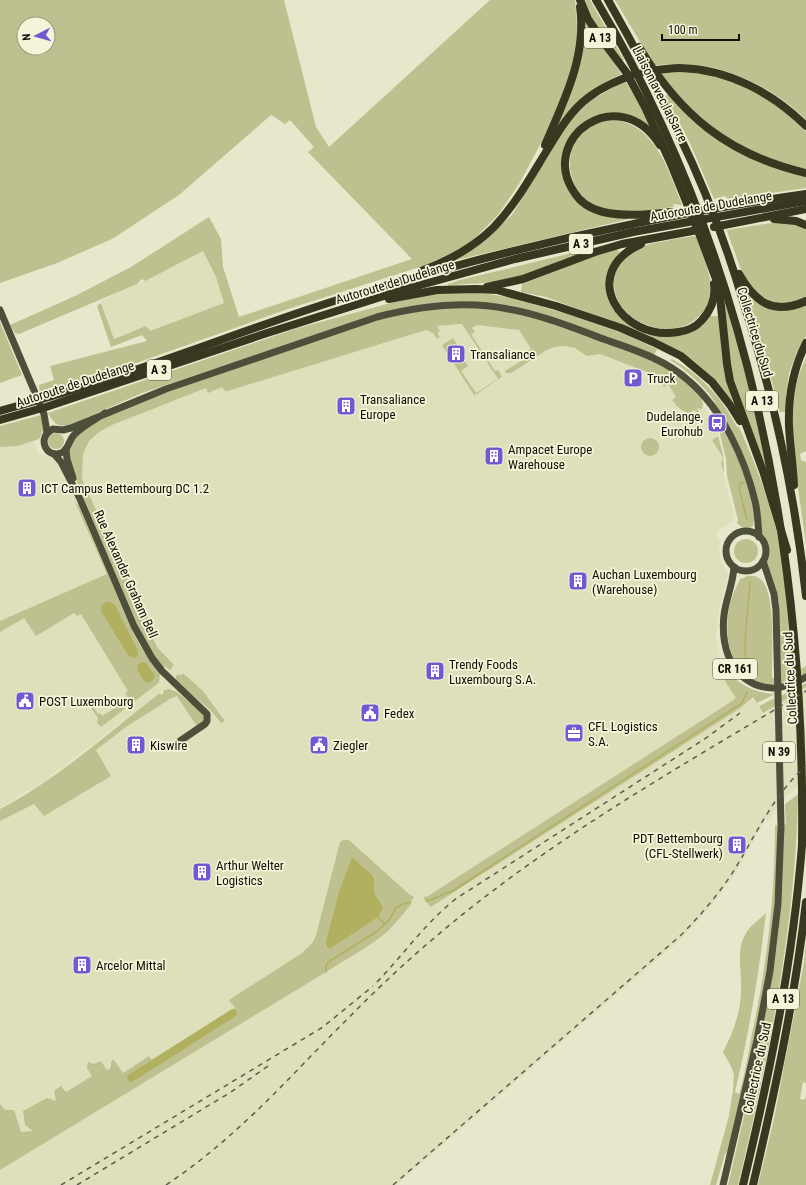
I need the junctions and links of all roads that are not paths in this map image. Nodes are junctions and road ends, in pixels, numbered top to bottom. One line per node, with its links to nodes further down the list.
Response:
1 (579, 0): 6 (highway, A 13); 7 (highway, A 3)
2 (596, 0): 12 (highway, Liaison avec la Sarre / A 13)
3 (608, 0): 4 (highway, Liaison avec la Sarre / A 13)
4 (653, 75): 8 (highway); 10 (highway, Liaison avec la Sarre / A 13)
5 (806, 126): 7 (highway, A 3)
6 (671, 164): 13 (highway, A 3); 19 (highway, A 13)
7 (537, 165): 20 (highway, A 3)
8 (806, 173)
9 (806, 194): 13 (highway, Autoroute de Dudelange / A 3)
10 (708, 200): 18 (highway, Collectrice du Sud / A 13)
11 (806, 201): 23 (highway, Autoroute de Dudelange / A 3)
12 (698, 202): 43 (highway, Collectrice du Sud / A 13)
13 (724, 206): 20 (highway, Autoroute de Dudelange / A 3)
14 (806, 209): 15 (highway, A 3)
15 (759, 219): 16 (highway, A 3); 17 (highway, A 3)
16 (806, 225)
17 (667, 235): 19 (highway, A 13); 21 (highway, A 3)
18 (730, 258): 22 (highway); 36 (highway, Collectrice du Sud / A 13)
19 (712, 267): 32 (highway, A 13)
20 (384, 286): 26 (highway, Autoroute de Dudelange / A 3)
21 (476, 289): 23 (highway, A 3); 32 (highway, A 3)
22 (806, 301)
23 (361, 304): 27 (highway, Autoroute de Dudelange / A 3)
24 (0, 310): 27 (main road)
25 (806, 343): 36 (highway)
26 (0, 411)
27 (42, 411): 29 (highway, Autoroute de Dudelange / A 3); 30 (main road); 31 (main road)
28 (105, 414): 30 (main road); 33 (main road); 37 (main road)
29 (0, 420)
30 (59, 429): 31 (main road); 33 (main road)
31 (47, 432): 34 (main road)
32 (753, 443): 43 (highway, A 3)
33 (68, 446): 34 (main road); 35 (main road, Rue Alexander Graham Bell)
34 (54, 454): 35 (main road, Rue Alexander Graham Bell)
35 (80, 499): 48 (main road, Rue Alexander Graham Bell)
36 (796, 519): 46 (highway, Collectrice du Sud / A 13)
37 (758, 522): 38 (main road); 39 (main road)
38 (750, 532): 39 (main road); 41 (main road)
39 (759, 537): 40 (main road)
40 (763, 561): 42 (main road, CR 161); 44 (main road, N 39)
41 (734, 567): 42 (main road); 45 (main road, CR 161)
42 (749, 570): 44 (main road); 45 (main road, CR 161)
43 (794, 574): 51 (highway, Collectrice du Sud / A 13)
44 (770, 582): 50 (main road, N 39)
45 (730, 592): 47 (main road, CR 161)
46 (806, 596)
47 (806, 677)
48 (180, 741)
49 (806, 902): 52 (highway, Collectrice du Sud / A 13)
50 (723, 1185)
51 (744, 1185)
52 (753, 1185)

